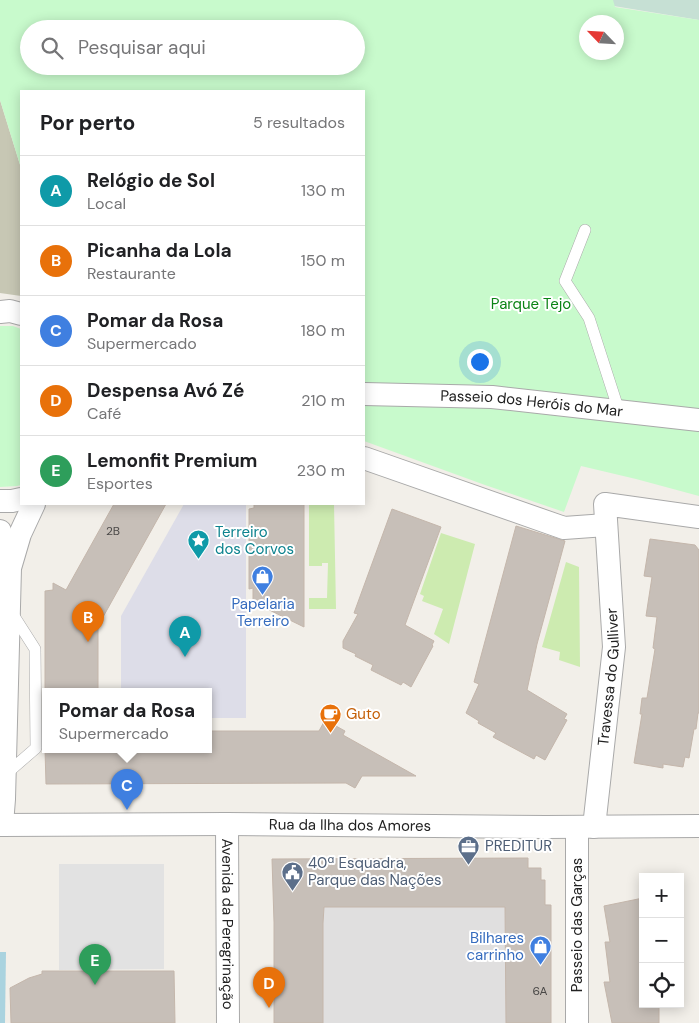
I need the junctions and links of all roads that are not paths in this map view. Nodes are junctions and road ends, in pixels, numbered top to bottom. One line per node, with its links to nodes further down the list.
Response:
1 (585, 230): 5 (lane)
2 (0, 312): 3 (street)
3 (20, 314)
4 (365, 394): 5 (street, Passeio dos Heróis do Mar)
5 (619, 411): 6 (street, Passeio dos Heróis do Mar)
6 (699, 420)
7 (365, 458): 12 (street)
8 (20, 499): 9 (street)
9 (0, 501)
10 (34, 505): 14 (street)
11 (699, 517): 12 (street, Travessa do Gulliver)
12 (606, 525): 20 (street, Travessa do Gulliver)
13 (0, 531): 14 (street)
14 (10, 568): 15 (street)
15 (4, 613): 16 (street); 16 (lane)
16 (2, 773): 17 (street)
17 (1, 824): 18 (street, Rua da Ilha dos Amores)
18 (227, 824): 20 (street, Rua da Ilha dos Amores); 21 (street, Avenida da Peregrinação)
19 (699, 826): 20 (street, Rua da Ilha dos Amores)
20 (585, 827): 22 (street, Passeio das Garças)
21 (228, 1023)
22 (576, 1023)

